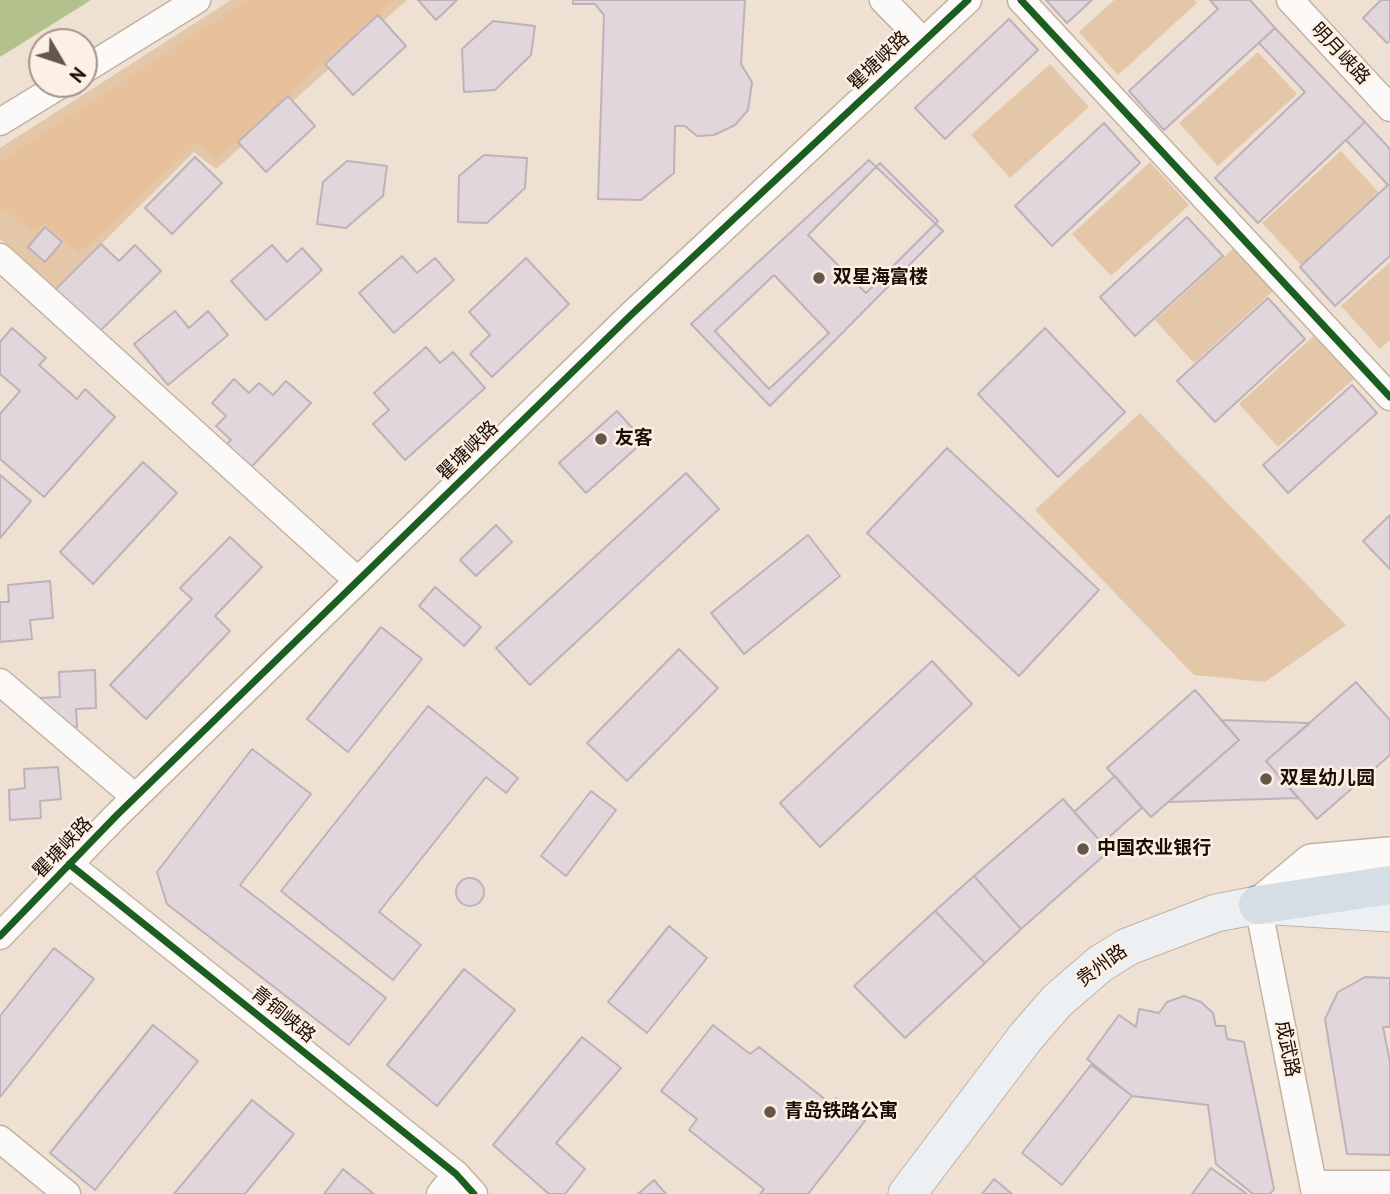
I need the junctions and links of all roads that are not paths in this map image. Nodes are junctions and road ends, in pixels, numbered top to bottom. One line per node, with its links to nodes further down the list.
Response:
1 (197, 0): 7 (street)
2 (883, 0): 6 (street)
3 (968, 0): 6 (street, 瞿塘峡路)
4 (1021, 0): 12 (street)
5 (1290, 0): 9 (street, 明月峡路)
6 (923, 41): 13 (street, 瞿塘峡路)
7 (98, 61)
8 (39, 98): 10 (street)
9 (1390, 108)
10 (0, 122)
11 (0, 257): 13 (street)
12 (1390, 397)
13 (358, 581): 15 (street, 瞿塘峡路)
14 (0, 682): 15 (street)
15 (135, 797): 17 (street, 瞿塘峡路)
16 (1390, 854): 19 (street)
17 (69, 864): 21 (street, 瞿塘峡路); 23 (street, 青铜峡路)
18 (1390, 885): 19 (highway)
19 (1258, 905): 20 (main road, 贵州路); 25 (street, 成武路); 29 (main road, 贵州路)
20 (1390, 913)
21 (0, 936)
22 (1, 1142): 26 (street)
23 (456, 1174): 27 (street); 28 (street, 青铜峡路)
24 (1390, 1184): 25 (street)
25 (1315, 1189)
26 (67, 1194)
27 (440, 1194)
28 (474, 1194)
29 (907, 1194)

